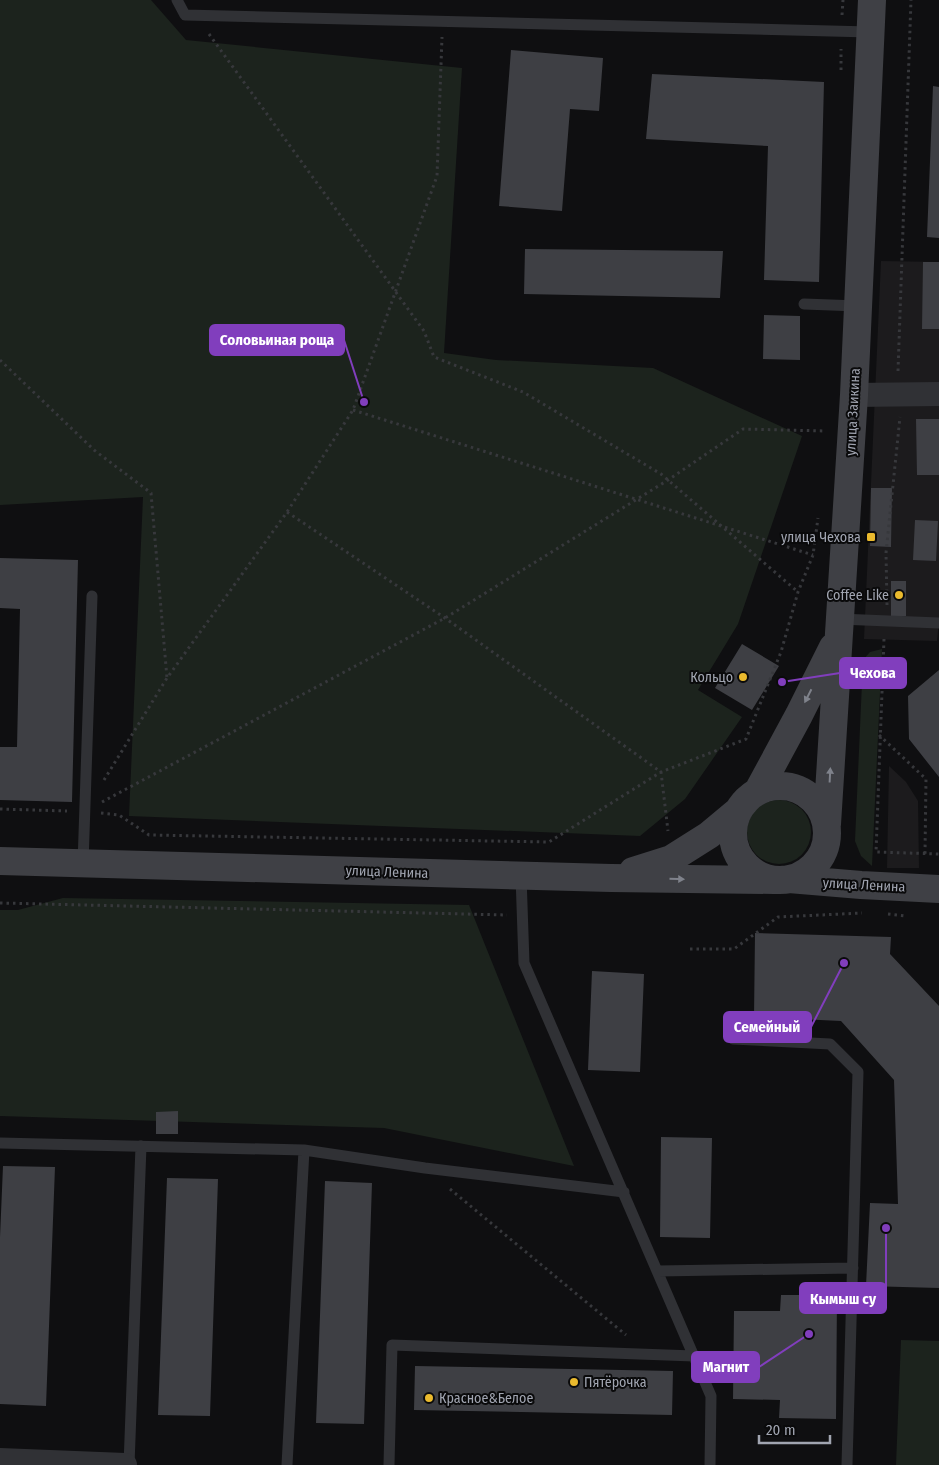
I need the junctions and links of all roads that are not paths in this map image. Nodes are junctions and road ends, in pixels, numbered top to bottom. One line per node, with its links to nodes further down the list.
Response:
1 (177, 0): 3 (lane)
2 (872, 0): 3 (main road, улица Заикина)
3 (870, 32): 5 (main road, улица Заикина)
4 (804, 304): 5 (lane)
5 (858, 306): 7 (main road, улица Заикина)
6 (939, 394): 7 (street)
7 (854, 395): 10 (main road, улица Заикина)
8 (92, 596): 15 (lane)
9 (939, 623): 10 (lane)
10 (838, 628): 11 (main road, one-way to 11); 13 (main road, улица Заикина, one-way to 10)
11 (758, 791): 12 (main road); 13 (main road)
12 (738, 810): 17 (main road); 18 (main road)
13 (827, 831): 18 (main road); 19 (main road, улица Заикина)
14 (0, 862): 15 (main road, улица Ленина)
15 (84, 864): 16 (main road, улица Ленина)
16 (521, 876): 17 (main road, улица Ленина); 25 (lane)
17 (611, 878): 18 (main road, улица Ленина, one-way to 18)
18 (782, 880): 19 (main road, улица Ленина)
19 (861, 885): 20 (main road, улица Ленина)
20 (939, 888)
21 (733, 1039): 26 (lane)
22 (0, 1143): 23 (lane)
23 (142, 1146): 24 (lane); 31 (lane)
24 (304, 1150): 25 (lane); 32 (lane)
25 (624, 1192): 27 (lane)
26 (853, 1268): 27 (lane); 35 (lane)
27 (658, 1271): 28 (lane)
28 (694, 1356): 33 (lane); 34 (lane)
29 (0, 1460): 30 (street)
30 (125, 1465)
31 (129, 1465)
32 (287, 1465)
33 (390, 1465)
34 (710, 1465)
35 (847, 1465)

